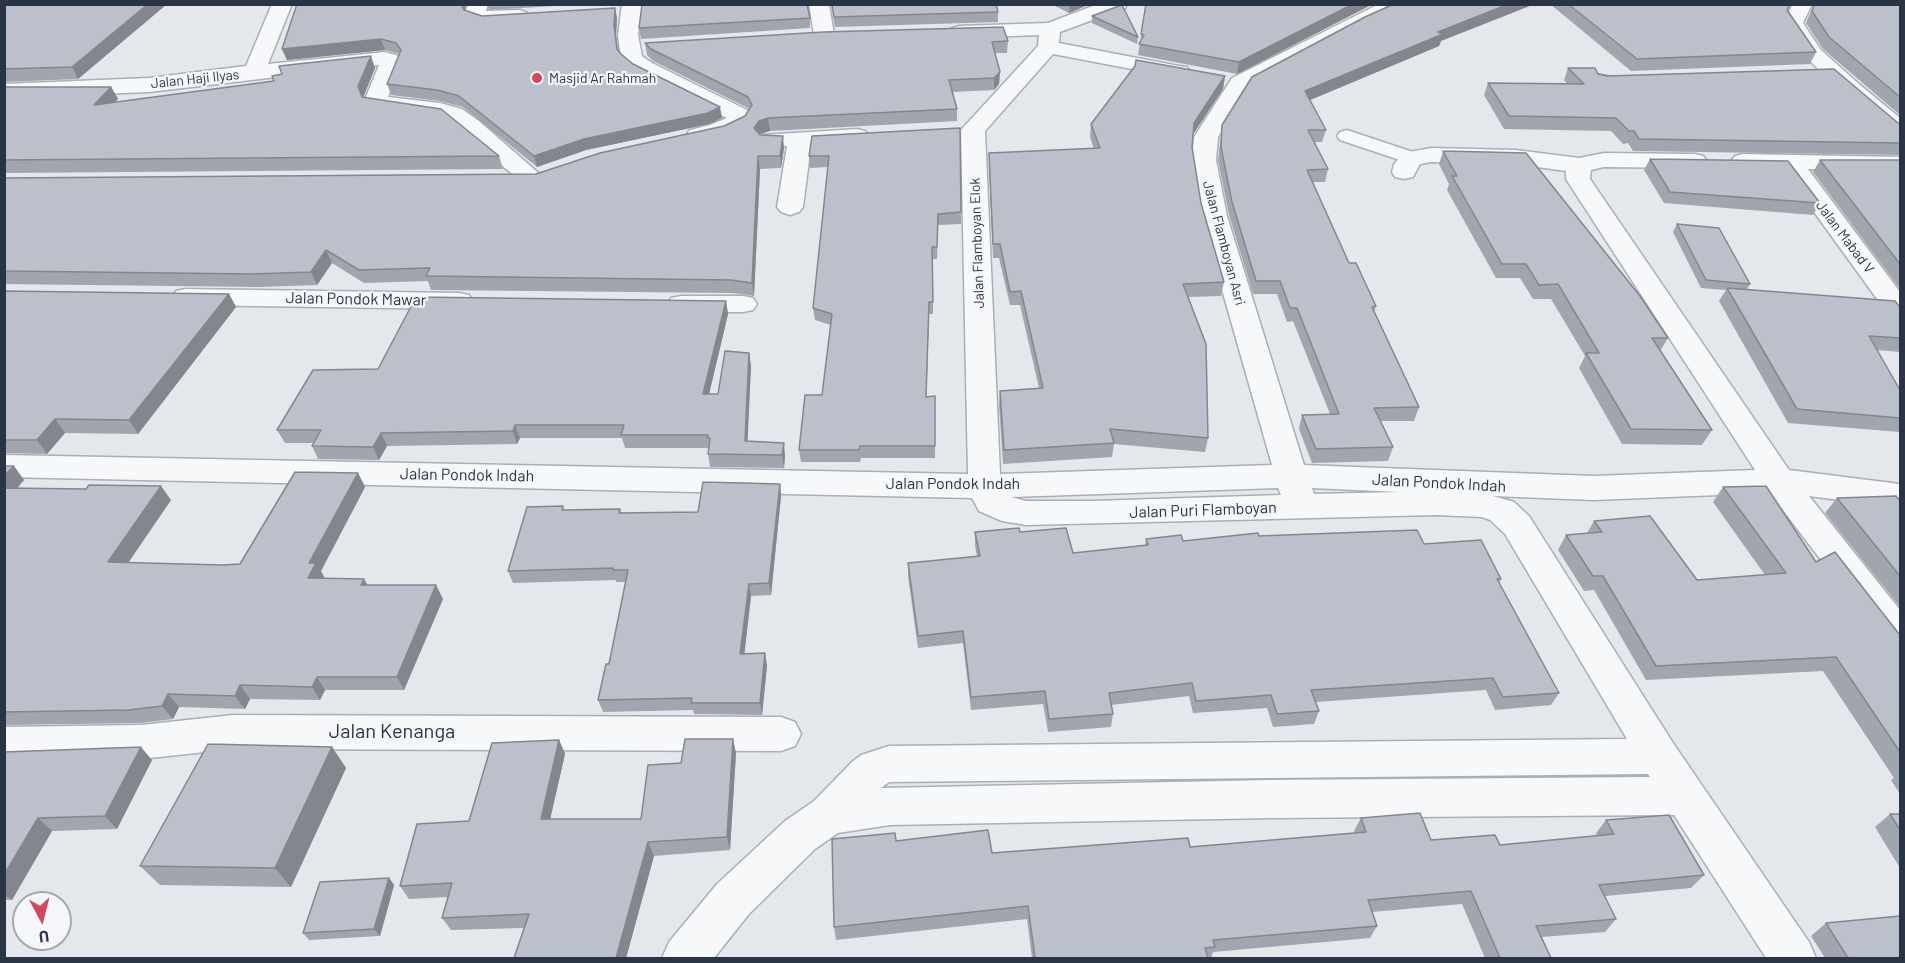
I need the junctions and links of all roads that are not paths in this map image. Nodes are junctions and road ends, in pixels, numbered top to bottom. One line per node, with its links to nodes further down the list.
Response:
1 (282, 4): 16 (street)
2 (478, 4): 9 (street)
3 (819, 4): 13 (street)
4 (1118, 4): 10 (street)
5 (1396, 4): 40 (street, Jalan Flamboyan Asri)
6 (1803, 4): 15 (street)
7 (631, 7): 8 (street); 23 (street)
8 (607, 11)
9 (536, 15)
10 (1047, 30): 11 (street); 18 (street); 39 (street, Jalan Flamboyan Elok)
11 (943, 32)
12 (848, 34): 13 (street)
13 (824, 35): 14 (street)
14 (802, 36)
15 (1833, 72): 17 (street); 20 (street)
16 (254, 73): 19 (street, Jalan Haji Ilyas); 30 (street, Jalan Haji Ilyas)
17 (1801, 73)
18 (1195, 75)
19 (4, 90)
20 (1900, 129)
21 (880, 135): 25 (street)
22 (1347, 136): 28 (lane)
23 (678, 140)
24 (770, 140): 25 (street)
25 (800, 140): 31 (street)
26 (1790, 162): 27 (street); 29 (street); 36 (street, Jalan Mabad V)
27 (1900, 164)
28 (1408, 165): 29 (street)
29 (1579, 165): 38 (street)
30 (496, 178)
31 (790, 207)
32 (159, 297): 33 (street, Jalan Pondok Mawar)
33 (481, 301)
34 (660, 303): 35 (street)
35 (743, 304)
36 (1900, 311)
37 (4, 466): 39 (street, Jalan Pondok Indah)
38 (1779, 481): 40 (street, Jalan Pondok Indah); 41 (street, Jalan Pondok Indah); 42 (street)
39 (983, 486): 40 (street, Jalan Puri Flamboyan)
40 (1296, 491): 45 (street, Jalan Puri Flamboyan)
41 (1900, 495)
42 (1900, 636)
43 (781, 734): 44 (street, Jalan Kenanga)
44 (4, 746)
45 (1659, 756): 46 (street, Jalan Puri Flamboyan); 47 (street)
46 (1685, 796): 47 (street); 49 (street, Jalan Puri Flamboyan)
47 (829, 815): 48 (street)
48 (685, 958)
49 (1793, 958)

